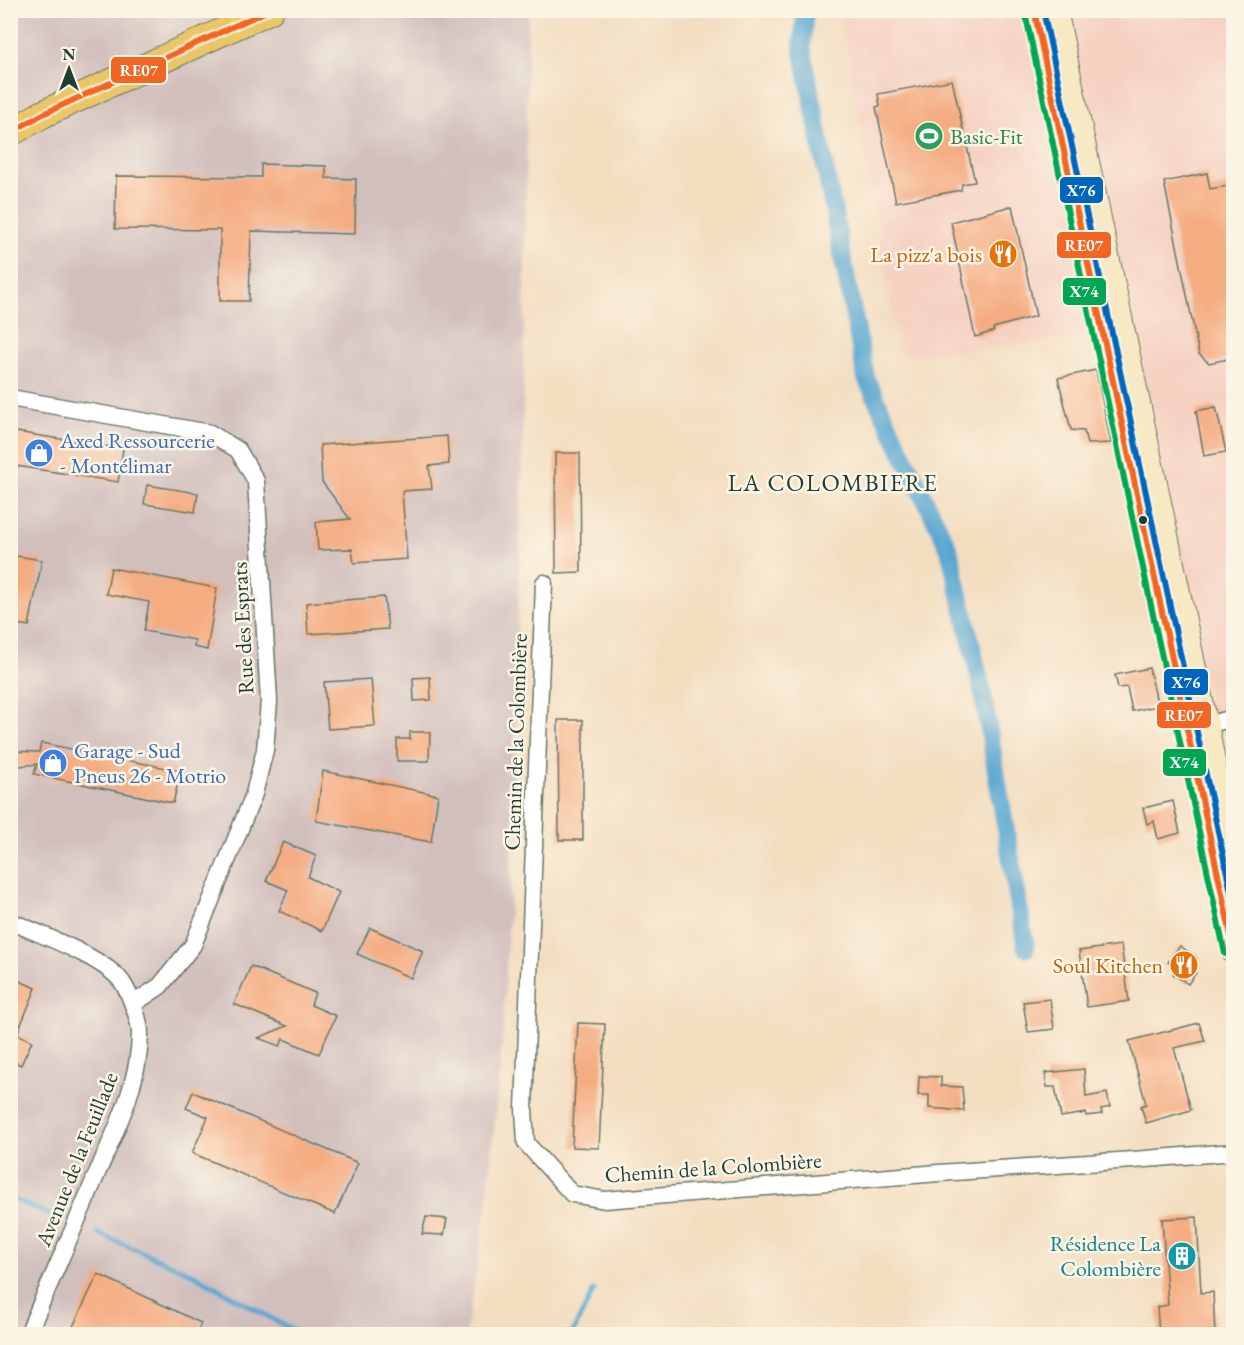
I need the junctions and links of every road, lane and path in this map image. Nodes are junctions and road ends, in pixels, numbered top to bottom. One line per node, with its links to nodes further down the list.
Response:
1 (270, 10): 4 (main road)
2 (1034, 10): 11 (main road)
3 (1055, 10): 8 (main road)
4 (10, 133)
5 (10, 398): 12 (street, Rue des Esprats)
6 (544, 583): 13 (street, Chemin de la Colombière)
7 (1233, 718): 8 (street)
8 (1206, 725): 9 (main road)
9 (1233, 869)
10 (10, 921): 12 (street, Avenue de la Feuillade)
11 (1233, 952)
12 (133, 1004): 14 (street, Avenue de la Feuillade)
13 (1233, 1152)
14 (28, 1335)

